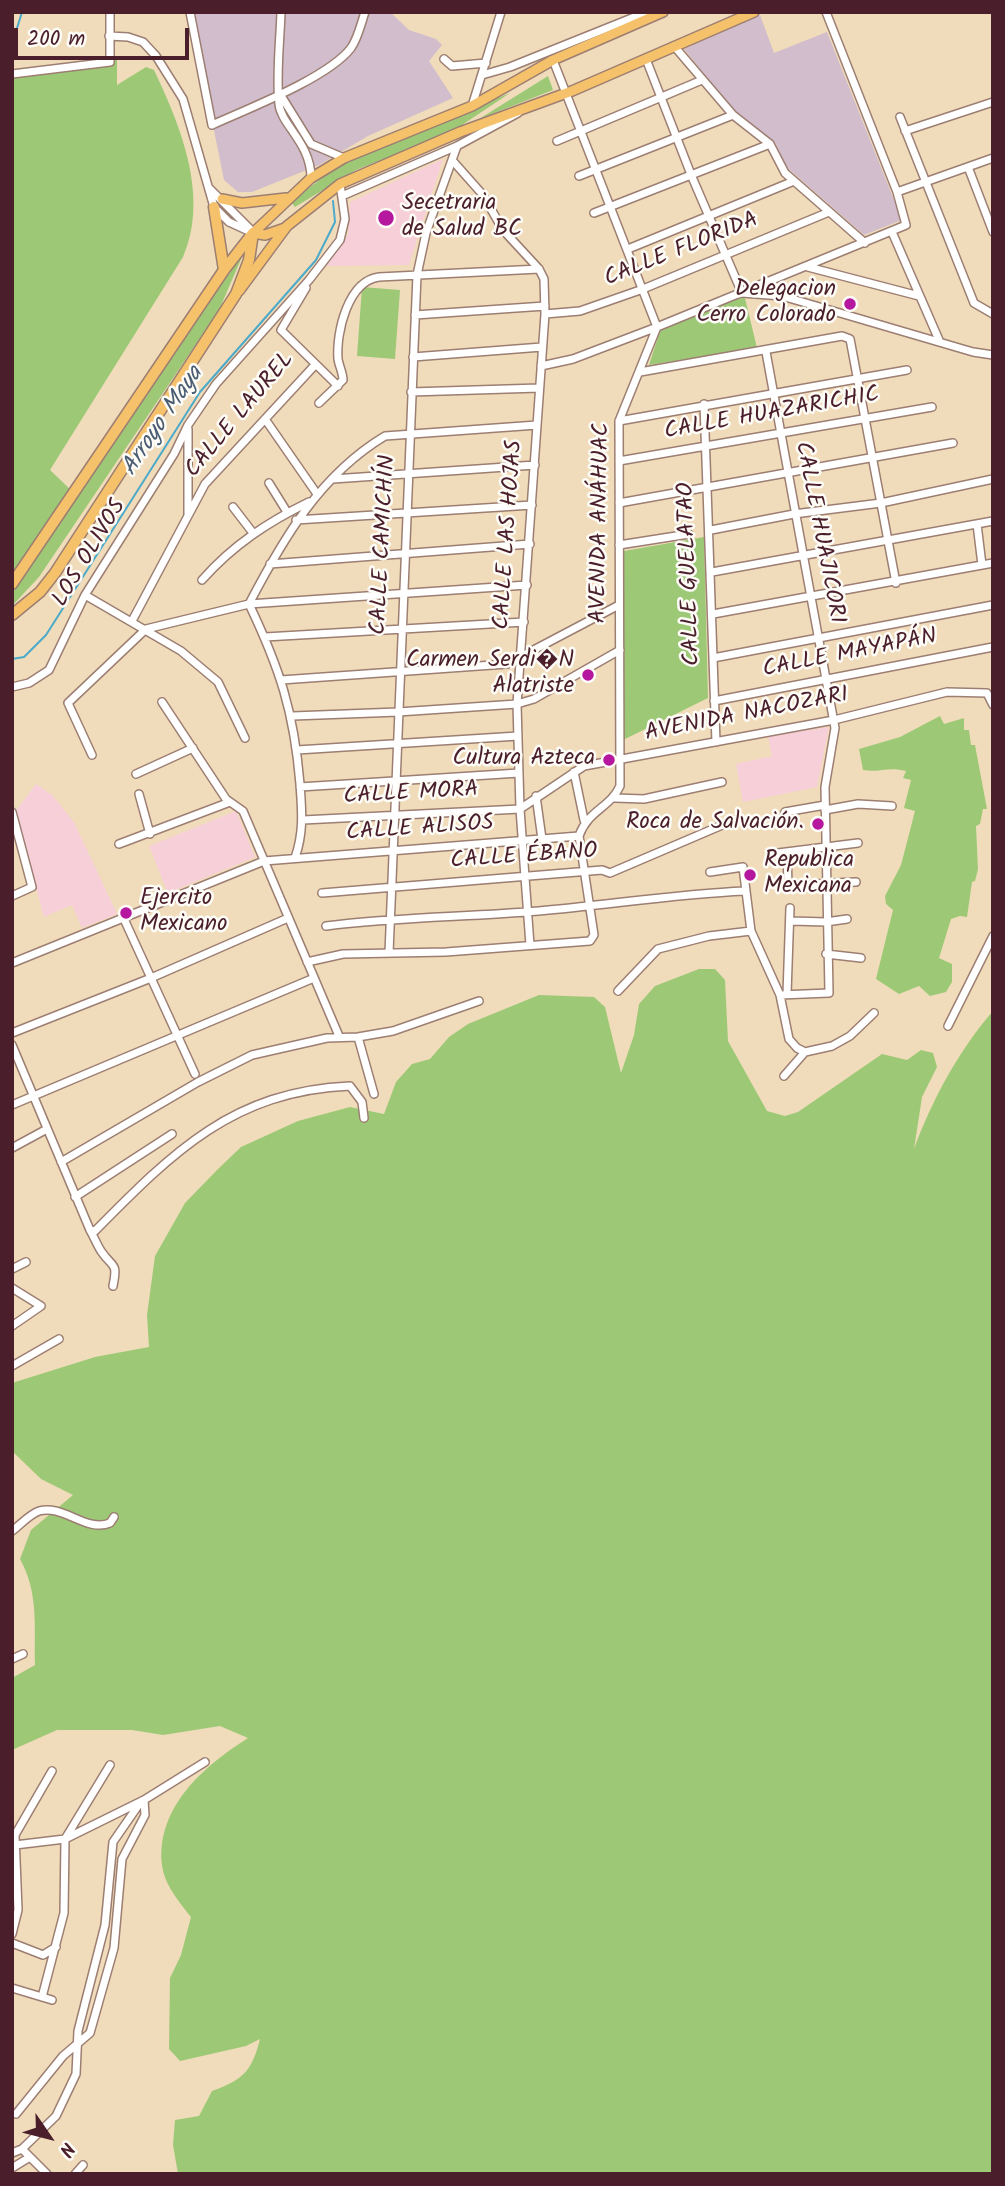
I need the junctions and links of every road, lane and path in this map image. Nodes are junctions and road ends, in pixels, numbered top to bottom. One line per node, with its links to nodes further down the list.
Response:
1 (110, 12): 10 (street)
2 (190, 12): 20 (street)
3 (281, 12): 20 (street)
4 (365, 12): 20 (street)
5 (501, 12): 15 (street)
6 (663, 12): 9 (main road)
7 (754, 12): 11 (main road)
8 (826, 12): 44 (street)
9 (646, 15): 14 (main road); 17 (street)
10 (109, 36): 16 (street); 47 (street)
11 (674, 46): 13 (main road); 18 (street)
12 (444, 59): 15 (street)
13 (646, 59): 19 (main road); 21 (street)
14 (552, 60): 19 (street); 23 (main road)
15 (486, 62): 17 (street)
16 (12, 74)
17 (482, 75): 23 (street)
18 (702, 80): 21 (street); 25 (street)
19 (566, 93): 24 (main road); 27 (street)
20 (281, 94): 33 (street); 40 (street)
21 (660, 98): 27 (street); 29 (street)
22 (993, 102): 28 (street)
23 (472, 106): 33 (main road)
24 (528, 107): 32 (street); 43 (main road)
25 (733, 115): 29 (street); 31 (street)
26 (900, 117): 28 (street)
27 (579, 131): 30 (street); 37 (street)
28 (905, 131): 42 (street)
29 (678, 136): 37 (street); 39 (street)
30 (557, 141)
31 (770, 144): 39 (street); 41 (street)
32 (457, 146): 35 (street, CALLE CAMICHÍN); 46 (street)
33 (344, 158): 40 (main road)
34 (993, 158): 36 (street)
35 (452, 160): 61 (street); 63 (street, CALLE CAMICHÍN)
36 (968, 167): 42 (street); 54 (street)
37 (594, 170): 38 (street); 48 (street)
38 (579, 176)
39 (692, 177): 48 (street); 51 (street)
40 (311, 178): 45 (main road)
41 (794, 181): 49 (street); 51 (street)
42 (924, 182): 44 (street); 70 (street)
43 (340, 184): 46 (street, LOS OLIVOS); 52 (main road)
44 (897, 192): 55 (street)
45 (291, 195): 47 (main road); 52 (main road); 56 (main road)
46 (342, 197): 64 (street, LOS OLIVOS)
47 (218, 203): 56 (street); 56 (street); 62 (highway)
48 (610, 208): 50 (street); 58 (street)
49 (830, 212): 57 (street); 59 (street, CALLE FLORIDA)
50 (594, 213)
51 (708, 215): 58 (street); 59 (street)
52 (297, 216): 53 (main road)
53 (287, 226): 56 (main road); 67 (main road)
54 (992, 228)
55 (891, 232): 57 (street); 68 (street)
56 (253, 233): 62 (highway); 67 (highway)
57 (865, 243): 60 (street)
58 (628, 249): 65 (street)
59 (725, 255): 65 (street, CALLE FLORIDA); 66 (street)
60 (807, 267): 66 (street); 68 (street)
61 (539, 269): 63 (street); 69 (street, CALLE LAS HOJAS)
62 (224, 270): 135 (highway)
63 (417, 275): 71 (street, CALLE CAMICHÍN); 83 (street)
64 (309, 280): 78 (street, CALLE LAUREL); 93 (street, LOS OLIVOS)
65 (643, 289): 69 (street, CALLE FLORIDA); 72 (street)
66 (742, 293): 72 (street); 73 (street)
67 (236, 294): 144 (highway)
68 (919, 296): 73 (street)
69 (545, 310): 71 (street, CALLE FLORIDA); 74 (street, CALLE LAS HOJAS)
70 (993, 314)
71 (415, 315): 77 (street, CALLE CAMICHÍN)
72 (657, 327): 79 (street); 81 (street, AVENIDA ANÁHUAC)
73 (939, 340): 76 (street)
74 (542, 348): 77 (street); 79 (street, CALLE LAS HOJAS)
75 (766, 352): 81 (street); 82 (street); 86 (street, CALLE HUAJICORI)
76 (993, 355)
77 (413, 357): 85 (street, CALLE CAMICHÍN)
78 (314, 365): 83 (street); 91 (street, CALLE LAUREL)
79 (541, 366): 84 (street, CALLE LAS HOJAS)
80 (907, 370): 82 (street)
81 (640, 372): 92 (street, AVENIDA ANÁHUAC)
82 (859, 377): 86 (street); 90 (street)
83 (338, 386): 87 (street)
84 (539, 388): 85 (street); 94 (street, CALLE LAS HOJAS)
85 (411, 393): 95 (street, CALLE CAMICHÍN)
86 (774, 394): 88 (street); 96 (street, CALLE HUAJICORI)
87 (320, 402)
88 (704, 404): 92 (street); 98 (street, CALLE GUELATAO)
89 (932, 407): 90 (street, CALLE HUAZARICHIC)
90 (865, 417): 96 (street, CALLE HUAZARICHIC); 99 (street)
91 (265, 419): 108 (street); 117 (street, CALLE LAUREL)
92 (619, 421): 100 (street, AVENIDA ANÁHUAC)
93 (188, 425): 117 (street); 138 (street, LOS OLIVOS)
94 (537, 425): 95 (street); 101 (street, CALLE LAS HOJAS)
95 (410, 435): 103 (street, CALLE CAMICHÍN); 104 (street)
96 (780, 435): 98 (street, CALLE HUAZARICHIC); 102 (street, CALLE HUAJICORI)
97 (953, 443): 99 (street)
98 (705, 447): 100 (street, CALLE HUAZARICHIC); 107 (street, CALLE GUELATAO)
99 (873, 459): 102 (street); 111 (street)
100 (619, 461): 110 (street, AVENIDA ANÁHUAC)
101 (535, 465): 103 (street); 112 (street, CALLE LAS HOJAS)
102 (786, 472): 107 (street); 115 (street, CALLE HUAJICORI)
103 (407, 474): 104 (street); 116 (street, CALLE CAMICHÍN)
104 (333, 479): 108 (street)
105 (993, 479): 111 (street)
106 (269, 483): 114 (street)
107 (707, 488): 110 (street); 121 (street, CALLE GUELATAO)
108 (317, 494): 109 (street)
109 (310, 501): 114 (street); 118 (street)
110 (619, 503): 126 (street, AVENIDA ANÁHUAC)
111 (881, 503): 115 (street); 124 (street)
112 (532, 505): 116 (street); 125 (street, CALLE LAS HOJAS)
113 (233, 508): 122 (street)
114 (287, 512): 122 (street)
115 (794, 513): 121 (street); 128 (street, CALLE HUAJICORI)
116 (405, 514): 118 (street); 127 (street, CALLE CAMICHÍN)
117 (188, 520): 145 (street, CALLE LAUREL)
118 (296, 520): 130 (street)
119 (993, 521): 120 (street)
120 (977, 524): 124 (street); 131 (street)
121 (711, 530): 132 (street, CALLE GUELATAO)
122 (253, 533): 133 (street)
123 (689, 534): 126 (street)
124 (889, 541): 128 (street); 134 (street)
125 (530, 544): 127 (street); 136 (street, CALLE LAS HOJAS)
126 (619, 545): 142 (street, AVENIDA ANÁHUAC)
127 (404, 555): 130 (street); 137 (street, CALLE CAMICHÍN)
128 (802, 558): 132 (street); 139 (street, CALLE HUAJICORI)
129 (993, 563): 131 (street)
130 (270, 564): 140 (street)
131 (982, 565): 134 (street)
132 (712, 572): 143 (street, CALLE GUELATAO)
133 (202, 580)
134 (896, 583): 139 (street)
135 (12, 584)
136 (527, 585): 137 (street); 146 (street, CALLE LAS HOJAS)
137 (402, 594): 140 (street); 148 (street, CALLE CAMICHÍN)
138 (85, 595): 145 (street); 158 (street, LOS OLIVOS)
139 (811, 597): 143 (street); 150 (street, CALLE HUAJICORI)
140 (249, 604): 147 (street); 149 (street)
141 (993, 604): 150 (street)
142 (619, 605): 152 (street, AVENIDA ANÁHUAC); 153 (street)
143 (713, 614): 154 (street, CALLE GUELATAO)
144 (12, 615)
145 (132, 621): 147 (street)
146 (524, 622): 148 (street); 153 (street, CALLE LAS HOJAS)
147 (146, 629): 167 (street); 172 (street)
148 (400, 630): 149 (street); 155 (street, CALLE CAMICHÍN)
149 (265, 637): 157 (street)
150 (818, 639): 154 (street); 156 (street, CALLE HUAJICORI)
151 (993, 647): 156 (street, CALLE MAYAPÁN)
152 (620, 650): 162 (street); 173 (street, AVENIDA ANÁHUAC)
153 (519, 658): 155 (street); 162 (street, CALLE LAS HOJAS)
154 (713, 658): 160 (street, CALLE GUELATAO)
155 (399, 670): 157 (street); 163 (street, CALLE CAMICHÍN)
156 (825, 679): 160 (street, CALLE MAYAPÁN); 165 (street, CALLE HUAJICORI)
157 (281, 680): 164 (street)
158 (12, 687)
159 (992, 700): 165 (street, AVENIDA NACOZARI)
160 (714, 701): 168 (street, CALLE GUELATAO)
161 (163, 702): 170 (street)
162 (517, 704): 163 (street); 166 (street, CALLE LAS HOJAS)
163 (398, 712): 164 (street); 169 (street, CALLE CAMICHÍN)
164 (293, 716): 171 (street)
165 (834, 720): 168 (street, AVENIDA NACOZARI); 185 (street, CALLE HUAJICORI)
166 (517, 736): 169 (street); 175 (street, CALLE LAS HOJAS)
167 (245, 738)
168 (716, 742): 173 (street, AVENIDA NACOZARI)
169 (398, 745): 171 (street); 177 (street, CALLE CAMICHÍN)
170 (193, 748): 176 (street); 183 (street)
171 (297, 750): 179 (street)
172 (92, 755)
173 (620, 760): 174 (street, AVENIDA NACOZARI); 182 (street, AVENIDA ANÁHUAC)
174 (574, 772): 181 (street, AVENIDA NACOZARI); 191 (street)
175 (519, 773): 177 (street); 186 (street, CALLE LAS HOJAS)
176 (136, 774)
177 (397, 781): 179 (street); 189 (street, CALLE CAMICHÍN)
178 (722, 782): 182 (street)
179 (300, 787): 190 (street)
180 (139, 794): 193 (street)
181 (536, 796): 186 (street, AVENIDA NACOZARI); 195 (street)
182 (615, 798): 191 (street)
183 (230, 802): 193 (street); 204 (street)
184 (892, 806): 185 (street)
185 (825, 807): 188 (street); 199 (street, CALLE HUAJICORI)
186 (520, 809): 189 (street, CALLE MORA); 196 (street, CALLE LAS HOJAS)
187 (12, 812): 213 (street)
188 (785, 813)
189 (396, 816): 190 (street, CALLE MORA); 200 (street, CALLE CAMICHÍN)
190 (303, 820): 203 (street)
191 (584, 820): 194 (street)
192 (734, 820): 206 (street, CALLE ÉBANO)
193 (150, 834): 198 (street)
194 (579, 836): 195 (street, CALLE ALISOS); 206 (street)
195 (542, 839): 196 (street, CALLE ALISOS)
196 (522, 843): 200 (street, CALLE ALISOS); 207 (street, CALLE LAS HOJAS)
197 (858, 843): 199 (street)
198 (119, 844)
199 (827, 848): 201 (street); 209 (street, CALLE HUAJICORI)
200 (394, 851): 203 (street, CALLE ALISOS); 210 (street, CALLE CAMICHÍN)
201 (787, 852): 202 (street); 209 (street)
202 (770, 854)
203 (295, 858): 204 (street, CALLE ALISOS)
204 (264, 862): 217 (street); 218 (street, CALLE ALISOS)
205 (710, 872): 211 (street)
206 (585, 873): 207 (street, CALLE ÉBANO); 214 (street)
207 (524, 877): 210 (street, CALLE ÉBANO); 216 (street, CALLE LAS HOJAS)
208 (856, 882): 209 (street)
209 (827, 884): 222 (street, CALLE HUAJICORI)
210 (391, 887): 212 (street, CALLE ÉBANO); 219 (street, CALLE CAMICHÍN)
211 (745, 891): 214 (street); 224 (street)
212 (322, 893)
213 (12, 896)
214 (590, 907): 216 (street); 226 (street)
215 (790, 908): 221 (street)
216 (526, 912): 219 (street); 226 (street, CALLE LAS HOJAS)
217 (288, 918): 230 (street); 232 (street)
218 (124, 919): 231 (street, CALLE ALISOS); 232 (street)
219 (388, 919): 223 (street); 227 (street, CALLE CAMICHÍN)
220 (847, 919): 222 (street)
221 (792, 921): 222 (street); 235 (street)
222 (826, 922): 228 (street, CALLE HUAJICORI)
223 (326, 926)
224 (751, 931): 234 (street); 235 (street)
225 (993, 936): 239 (street)
226 (530, 945): 227 (street)
227 (389, 953): 230 (street)
228 (826, 954): 229 (street); 235 (street, CALLE HUAJICORI)
229 (861, 958)
230 (307, 962): 233 (street)
231 (12, 963)
232 (150, 978): 240 (street); 241 (street)
233 (314, 978): 238 (street); 241 (street)
234 (618, 990)
235 (783, 994): 246 (street)
236 (479, 1001): 243 (street)
237 (874, 1013): 246 (street)
238 (331, 1019): 242 (street); 244 (street)
239 (948, 1026)
240 (12, 1033)
241 (175, 1036): 247 (street); 250 (street)
242 (339, 1036): 243 (street); 244 (street)
243 (358, 1037): 249 (street)
244 (327, 1038): 256 (street)
245 (12, 1045): 250 (street)
246 (806, 1052): 248 (street)
247 (195, 1074)
248 (784, 1076)
249 (374, 1094)
250 (33, 1095): 251 (street); 253 (street)
251 (12, 1105)
252 (365, 1118): 258 (street)
253 (47, 1129): 255 (street); 256 (street)
254 (172, 1134): 257 (street)
255 (12, 1148)
256 (61, 1162): 257 (street)
257 (75, 1197): 258 (street)
258 (90, 1230): 261 (street)
259 (26, 1262): 260 (street)
260 (12, 1269)
261 (113, 1286)
262 (12, 1288): 263 (street)
263 (12, 1326)
264 (59, 1339): 265 (street)
265 (12, 1366)
266 (114, 1517): 267 (street)
267 (12, 1531)
268 (23, 1654): 269 (street)
269 (12, 1659)
270 (205, 1762): 273 (street)
271 (110, 1765): 274 (street)
272 (52, 1770): 275 (street)
273 (142, 1801): 274 (street); 279 (street); 280 (street)
274 (65, 1839): 275 (street); 278 (street)
275 (15, 1845): 276 (street)
276 (12, 1934)
277 (12, 1943): 278 (street)
278 (56, 1947): 282 (street)
279 (94, 1971): 280 (street); 284 (street)
280 (107, 1973): 284 (street)
281 (12, 1988): 282 (street)
282 (41, 1997): 283 (street)
283 (52, 2000)
284 (78, 2049): 285 (street); 286 (street)
285 (16, 2115)
286 (22, 2149): 287 (street); 288 (street)
287 (12, 2153)
288 (30, 2157): 290 (street); 291 (street)
289 (83, 2165): 292 (street)
290 (12, 2168)
291 (47, 2174)
292 (75, 2174)

